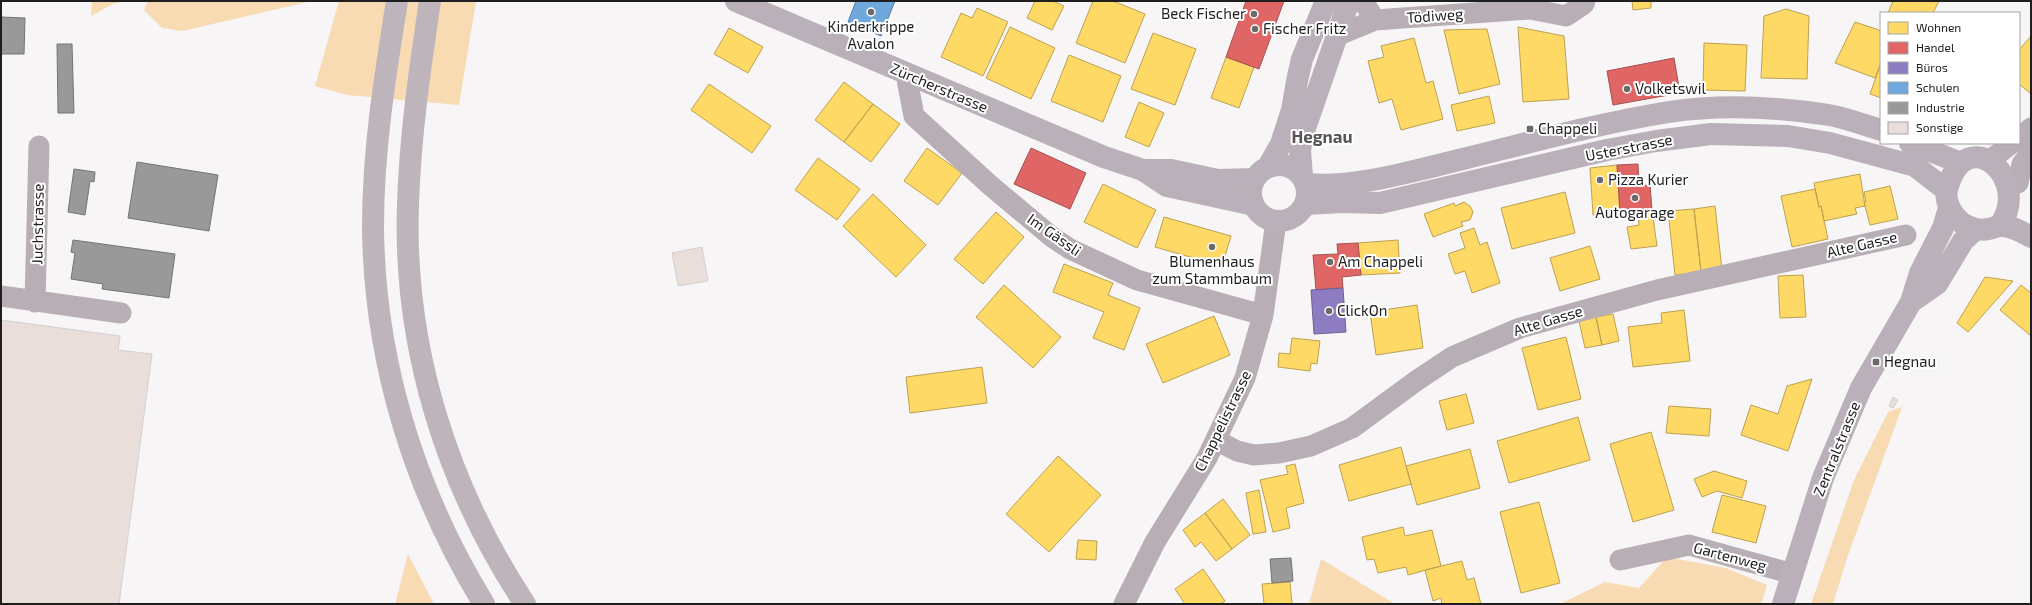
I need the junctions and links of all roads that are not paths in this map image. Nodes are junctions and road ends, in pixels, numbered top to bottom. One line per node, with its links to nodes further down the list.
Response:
1 (397, 1): 39 (highway)
2 (430, 1): 40 (highway)
3 (736, 1): 10 (main road, Zürcherstrasse)
4 (1326, 1): 21 (main road)
5 (1349, 1): 9 (main road)
6 (1363, 1): 8 (street)
7 (1585, 1): 8 (street, Tödiweg)
8 (1375, 20): 9 (street, Tödiweg)
9 (1336, 36): 22 (main road)
10 (906, 74): 20 (main road, Zürcherstrasse); 35 (street, Im Gässli)
11 (2031, 128): 13 (street)
12 (1880, 130): 22 (main road, Usterstrasse)
13 (2020, 137)
14 (1913, 144): 19 (main road)
15 (2011, 144): 18 (street)
16 (39, 146): 32 (street, Juchstrasse)
17 (2031, 152): 23 (street)
18 (1993, 158): 19 (main road); 23 (main road)
19 (1961, 163): 24 (main road)
20 (1143, 170): 21 (main road, Zürcherstrasse); 25 (main road, Zürcherstrasse)
21 (1262, 173): 22 (main road); 25 (main road)
22 (1305, 188): 24 (main road, Usterstrasse); 26 (main road)
23 (2021, 198): 27 (main road)
24 (1948, 199): 28 (main road, Usterstrasse); 33 (main road, Zentralstrasse)
25 (1254, 205): 26 (main road)
26 (1276, 221): 35 (street, Chappelistrasse)
27 (2000, 225): 28 (main road); 30 (main road)
28 (1976, 229): 33 (main road, Zentralstrasse)
29 (1906, 235): 36 (street, Alte Gasse)
30 (2031, 237)
31 (1, 296): 32 (street)
32 (35, 302): 34 (street)
33 (1911, 302): 38 (main road, Zentralstrasse)
34 (121, 313)
35 (1263, 315): 36 (street, Chappelistrasse)
36 (1216, 440): 41 (street, Chappelistrasse)
37 (1620, 560): 38 (street, Gartenweg)
38 (1793, 574): 42 (main road, Zentralstrasse)
39 (484, 604)
40 (525, 604)
41 (1124, 604)
42 (1783, 604)

